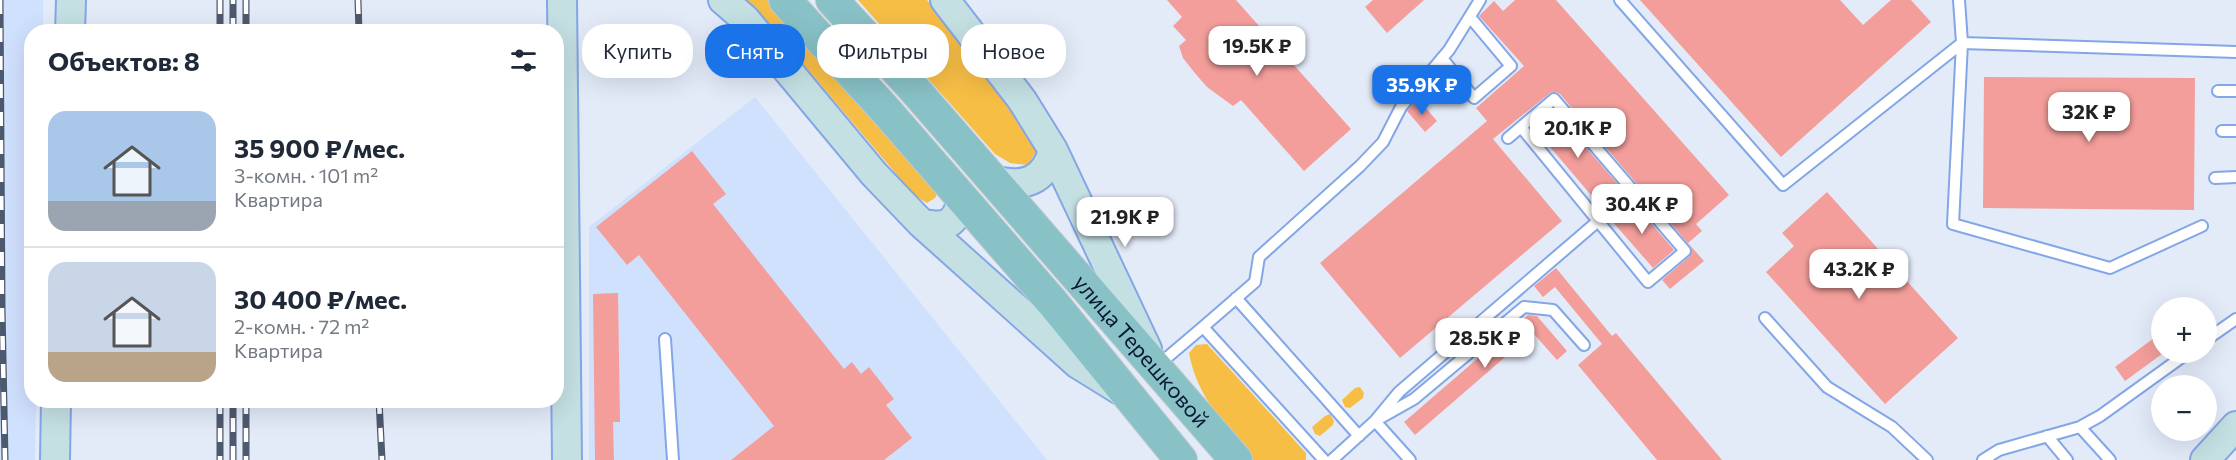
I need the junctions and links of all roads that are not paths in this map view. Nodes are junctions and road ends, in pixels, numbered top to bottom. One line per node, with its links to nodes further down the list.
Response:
1 (71, 0): 12 (main road)
2 (562, 0): 13 (main road)
3 (723, 0): 31 (main road)
4 (785, 0): 29 (main road, улица Терешковой)
5 (832, 0): 26 (main road, улица Терешковой)
6 (945, 0): 23 (main road)
7 (1480, 0): 11 (lane)
8 (1620, 0): 14 (lane)
9 (1950, 0): 10 (lane)
10 (1959, 5): 14 (lane)
11 (1470, 17): 16 (lane); 16 (lane)
12 (70, 24)
13 (562, 24)
14 (1962, 43): 15 (lane); 32 (lane)
15 (2236, 52)
16 (1442, 58): 33 (lane)
17 (2218, 91): 18 (lane)
18 (2236, 91)
19 (1521, 127): 22 (lane); 28 (lane); 30 (lane)
20 (2222, 131): 21 (lane)
21 (2236, 131)
22 (1508, 138)
23 (1053, 150): 26 (main road); 41 (main road)
24 (2236, 177): 25 (lane)
25 (2215, 178)
26 (993, 180): 41 (main road, улица Терешковой)
27 (564, 184): 52 (main road)
28 (1633, 191): 30 (lane); 30 (lane)
29 (962, 199): 31 (main road); 42 (main road, улица Терешковой)
30 (1597, 220): 45 (lane)
31 (921, 223): 42 (main road)
32 (2202, 226)
33 (1236, 298): 36 (lane); 49 (lane)
34 (1765, 318): 59 (lane)
35 (2236, 319): 37 (lane)
36 (1203, 327): 41 (lane); 56 (lane)
37 (2217, 332)
38 (665, 339): 53 (lane)
39 (1584, 345): 45 (lane)
40 (2174, 363): 47 (lane)
41 (1156, 367): 44 (main road, улица Терешковой)
42 (1126, 393): 48 (main road, улица Терешковой)
43 (56, 408): 51 (main road)
44 (1193, 409): 48 (main road); 55 (main road, улица Терешковой)
45 (1375, 421): 49 (lane); 58 (lane)
46 (2236, 426): 63 (main road)
47 (2080, 427): 50 (lane); 62 (lane)
48 (1161, 436): 54 (main road, улица Терешковой)
49 (1359, 436): 57 (lane)
50 (2047, 436): 60 (lane); 61 (lane)
51 (56, 460)
52 (567, 460)
53 (673, 460)
54 (1181, 460)
55 (1236, 460)
56 (1324, 460)
57 (1332, 460)
58 (1410, 460)
59 (1927, 460)
60 (1983, 460)
61 (2067, 460)
62 (2110, 460)
63 (2205, 460)

